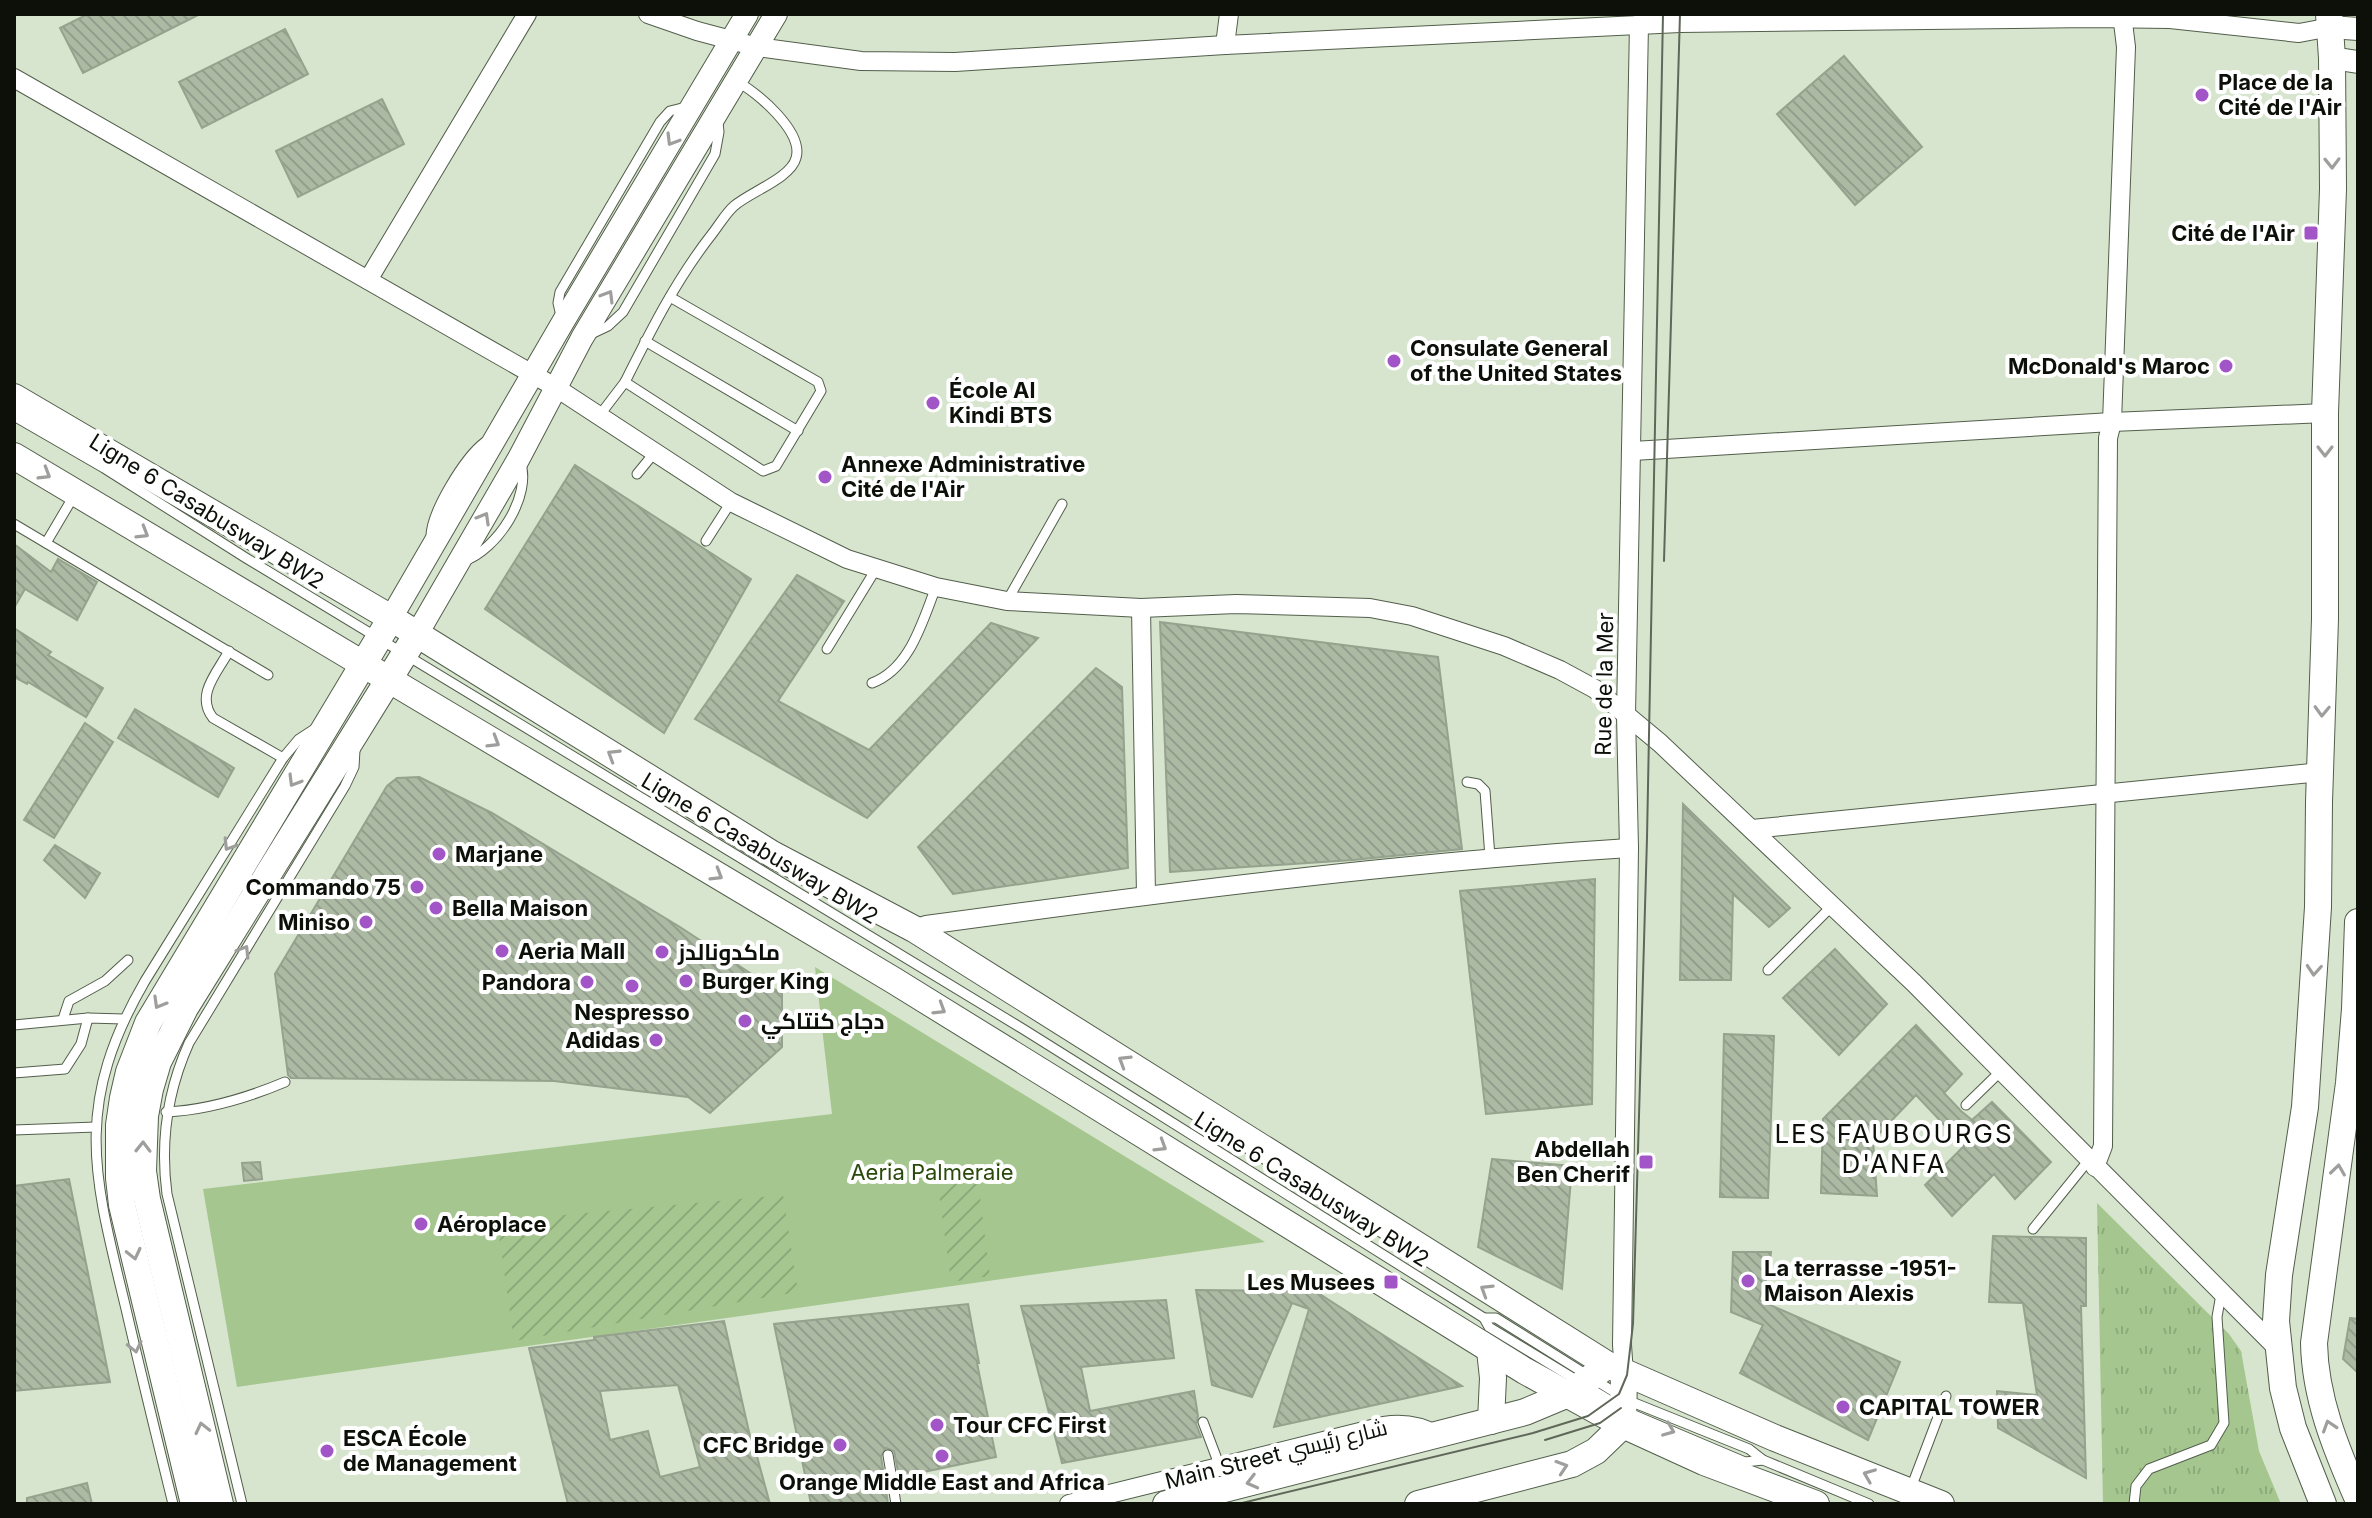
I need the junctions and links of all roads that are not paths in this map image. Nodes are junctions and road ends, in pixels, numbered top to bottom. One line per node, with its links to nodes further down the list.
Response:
1 (527, 14): 18 (street)
2 (648, 14): 11 (street)
3 (747, 14): 11 (street)
4 (776, 14): 13 (street)
5 (1229, 14): 12 (street)
6 (2123, 16): 8 (street); 10 (street); 28 (street)
7 (2330, 20): 9 (street); 10 (street); 14 (main road)
8 (1639, 24): 12 (street); 30 (street, Rue de la Mer)
9 (2358, 29)
10 (2299, 33): 14 (street)
11 (731, 41): 13 (street); 21 (street, one-way to 21)
12 (1225, 45): 13 (street)
13 (757, 47): 17 (street)
14 (2332, 58): 15 (street); 25 (main road, one-way to 25)
15 (2358, 62)
16 (14, 78): 18 (street)
17 (736, 81): 19 (lane); 23 (street, one-way to 17)
18 (368, 280): 21 (street)
19 (670, 297): 20 (lane); 29 (lane)
20 (645, 341): 22 (lane); 29 (lane)
21 (534, 376): 23 (street); 44 (street)
22 (625, 382): 27 (lane); 29 (lane)
23 (555, 387): 27 (street); 45 (street, one-way to 23)
24 (14, 397): 44 (main road)
25 (2325, 413): 28 (street); 56 (main road, one-way to 56)
26 (14, 416): 44 (lane, Ligne 6 Casabusway BW2)
27 (599, 416): 31 (street)
28 (2112, 422): 30 (street); 58 (street)
29 (798, 431)
30 (1633, 451): 52 (street, Rue de la Mer)
31 (655, 452): 33 (lane); 35 (street)
32 (14, 456): 34 (main road, one-way to 34)
33 (637, 474)
34 (76, 493): 39 (lane); 48 (main road, one-way to 48)
35 (731, 502): 38 (lane); 40 (street)
36 (1062, 504): 42 (lane)
37 (14, 524): 39 (lane)
38 (706, 541)
39 (46, 543): 47 (lane)
40 (876, 569): 41 (street); 46 (lane)
41 (936, 587): 42 (street); 51 (lane)
42 (1007, 601): 43 (street)
43 (1141, 608): 52 (street); 62 (street)
44 (386, 628): 45 (main road); 48 (main road)
45 (411, 643): 50 (main road); 65 (main road, one-way to 45); 84 (lane, Ligne 6 Casabusway BW2)
46 (827, 649)
47 (229, 651): 49 (lane); 55 (lane)
48 (364, 665): 50 (main road); 53 (main road)
49 (268, 675)
50 (389, 679): 54 (main road); 82 (main road, one-way to 82)
51 (872, 683)
52 (1626, 715): 59 (street); 60 (street, Rue de la Mer)
53 (330, 723): 55 (lane); 95 (main road, one-way to 95)
54 (352, 738): 76 (lane, one-way to 54); 96 (main road, one-way to 54)
55 (283, 758): 70 (lane, one-way to 70)
56 (2321, 772): 58 (street); 83 (main road, one-way to 83)
57 (1467, 782): 61 (lane)
58 (2106, 793): 59 (street); 79 (street)
59 (1752, 829): 63 (street)
60 (1629, 848): 61 (street); 84 (street, Rue de la Mer)
61 (1490, 857): 62 (street)
62 (1146, 895): 65 (street)
63 (1833, 905): 67 (lane); 72 (street)
64 (2358, 922): 93 (main road, one-way to 64)
65 (914, 929): 84 (main road, one-way to 65)
66 (128, 960): 69 (lane)
67 (1768, 970)
68 (88, 1018): 69 (lane); 70 (lane); 73 (lane)
69 (63, 1019): 71 (lane)
70 (124, 1019): 77 (lane)
71 (14, 1025)
72 (2001, 1071): 75 (lane); 79 (street)
73 (14, 1073)
74 (285, 1082): 76 (lane)
75 (1966, 1105)
76 (166, 1112): 97 (lane)
77 (96, 1127): 78 (lane); 94 (lane, one-way to 94)
78 (14, 1130)
79 (2092, 1164): 80 (lane); 81 (street)
80 (2033, 1229)
81 (2222, 1291): 83 (street); 105 (lane)
82 (1490, 1350): 84 (main road); 86 (main road)
83 (2279, 1350): 106 (main road)
84 (1607, 1386): 86 (main road, Main Street شارع رئيسي); 91 (main road, one-way to 84); 92 (main road, one-way to 84); 102 (main road); 103 (lane, Ligne 6 Casabusway BW2)
85 (1946, 1396): 91 (lane)
86 (1491, 1421): 88 (main road, Main Street شارع رئيسي)
87 (1203, 1422): 90 (lane)
88 (1436, 1435): 90 (street, Main Street شارع رئيسي); 100 (main road, Main Street شارع رئيسي, one-way to 100)
89 (888, 1455): 98 (lane)
90 (1220, 1467): 99 (street, Main Street شارع رئيسي)
91 (1910, 1491): 104 (main road)
92 (1484, 1495): 101 (main road)
93 (2358, 1499)
94 (173, 1504)
95 (194, 1504)
96 (220, 1504)
97 (242, 1504)
98 (896, 1504)
99 (1069, 1504)
100 (1166, 1504)
101 (1418, 1504)
102 (1816, 1504)
103 (1869, 1504)
104 (1941, 1504)
105 (2134, 1504)
106 (2323, 1504)

